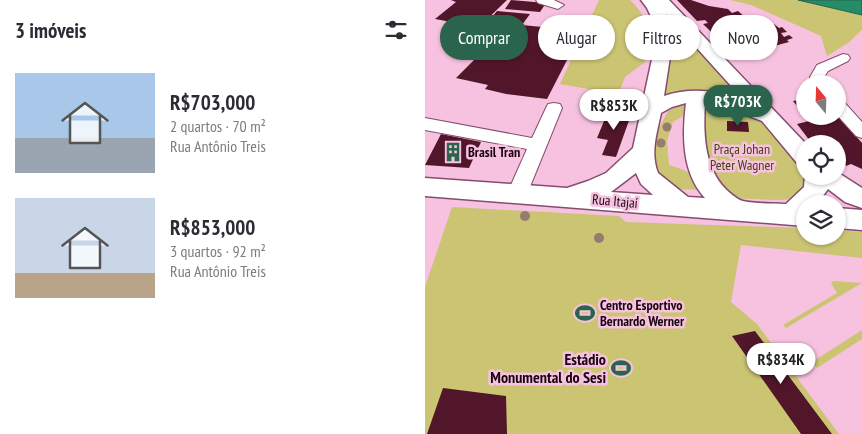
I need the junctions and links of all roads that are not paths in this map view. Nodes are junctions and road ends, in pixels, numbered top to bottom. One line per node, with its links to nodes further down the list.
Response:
1 (542, 0): 4 (street)
2 (648, 0): 9 (main road)
3 (661, 0): 11 (main road)
4 (558, 5)
5 (843, 58): 6 (street)
6 (818, 75)
7 (696, 97): 9 (main road); 11 (main road); 23 (main road)
8 (554, 108): 14 (street)
9 (653, 110): 16 (main road)
10 (846, 115): 13 (street)
11 (771, 118): 15 (main road)
12 (425, 124): 14 (street)
13 (862, 132)
14 (536, 145): 19 (street)
15 (796, 147)
16 (643, 150): 20 (main road); 22 (main road)
17 (839, 185): 21 (main road)
18 (425, 187): 19 (main road, Rua Itajaí)
19 (517, 194): 20 (main road, Rua Itajaí)
20 (561, 196): 22 (main road, Rua Itajaí)
21 (862, 198)
22 (682, 206): 23 (main road, Rua Itajaí)
23 (736, 211): 24 (main road, Rua Itajaí)
24 (796, 216)
25 (846, 219): 26 (main road)
26 (862, 220)

